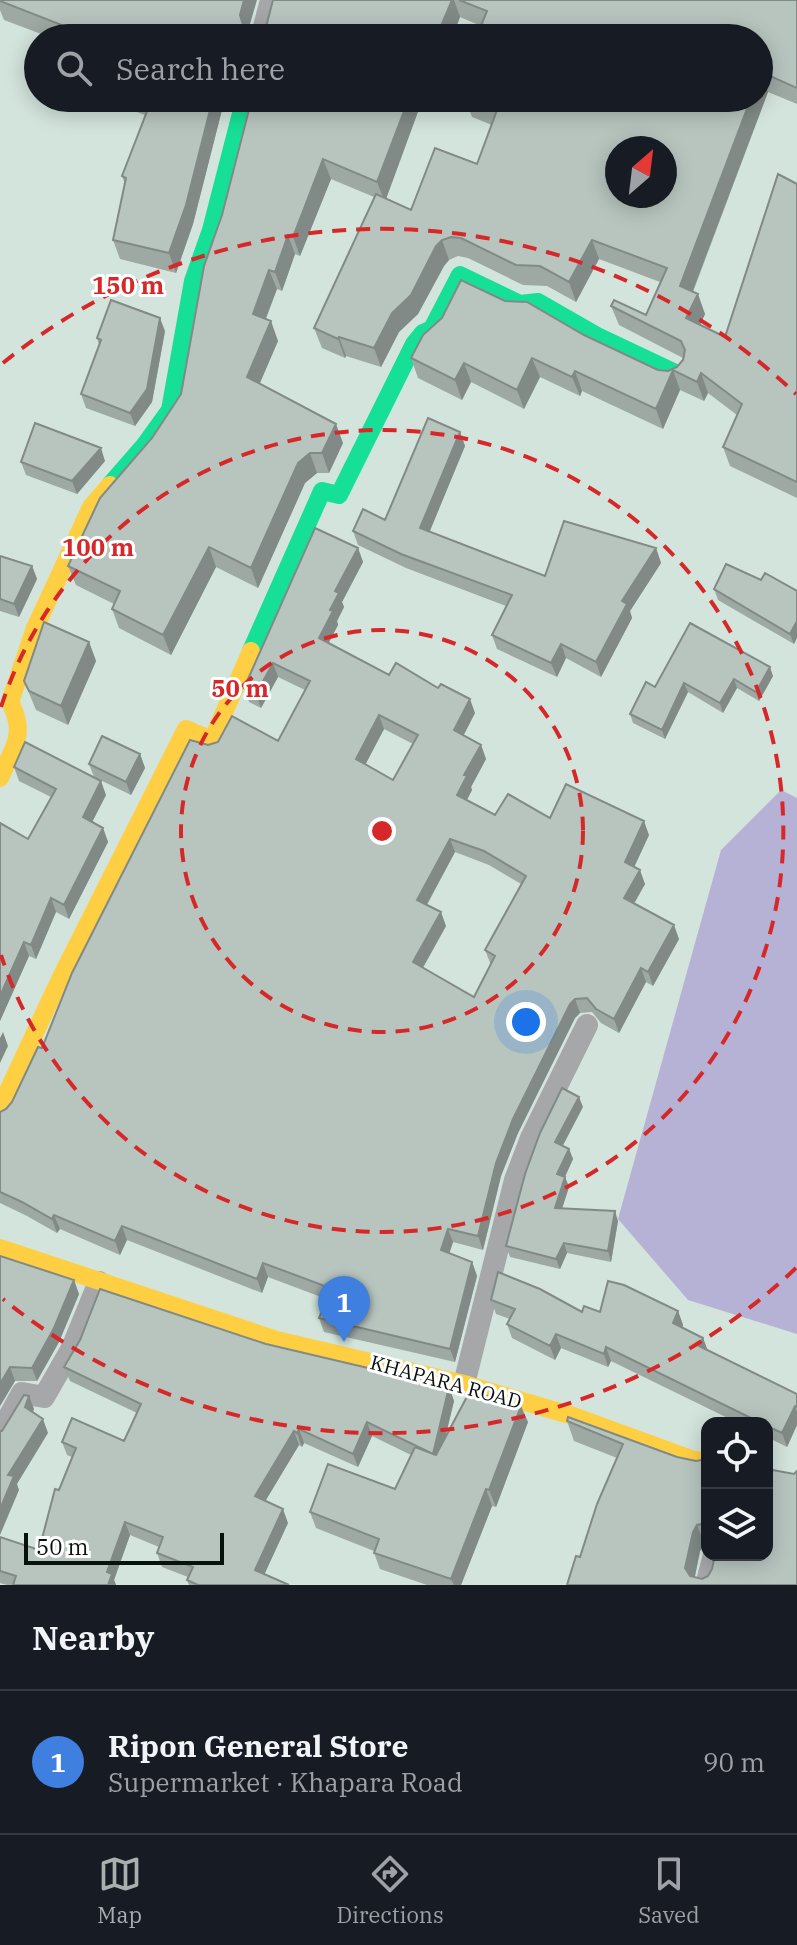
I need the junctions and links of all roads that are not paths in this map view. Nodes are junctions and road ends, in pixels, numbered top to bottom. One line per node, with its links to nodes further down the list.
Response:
1 (271, 0): 2 (street)
2 (265, 24)
3 (241, 112): 5 (street)
4 (673, 372): 7 (street)
5 (0, 778)
6 (587, 1025): 10 (street)
7 (0, 1108)
8 (0, 1248): 9 (street, KHAPARA ROAD)
9 (99, 1282): 10 (street, KHAPARA ROAD); 11 (street)
10 (464, 1384): 12 (street, KHAPARA ROAD)
11 (0, 1433)
12 (701, 1460)
13 (712, 1561): 14 (street)
14 (706, 1585)

